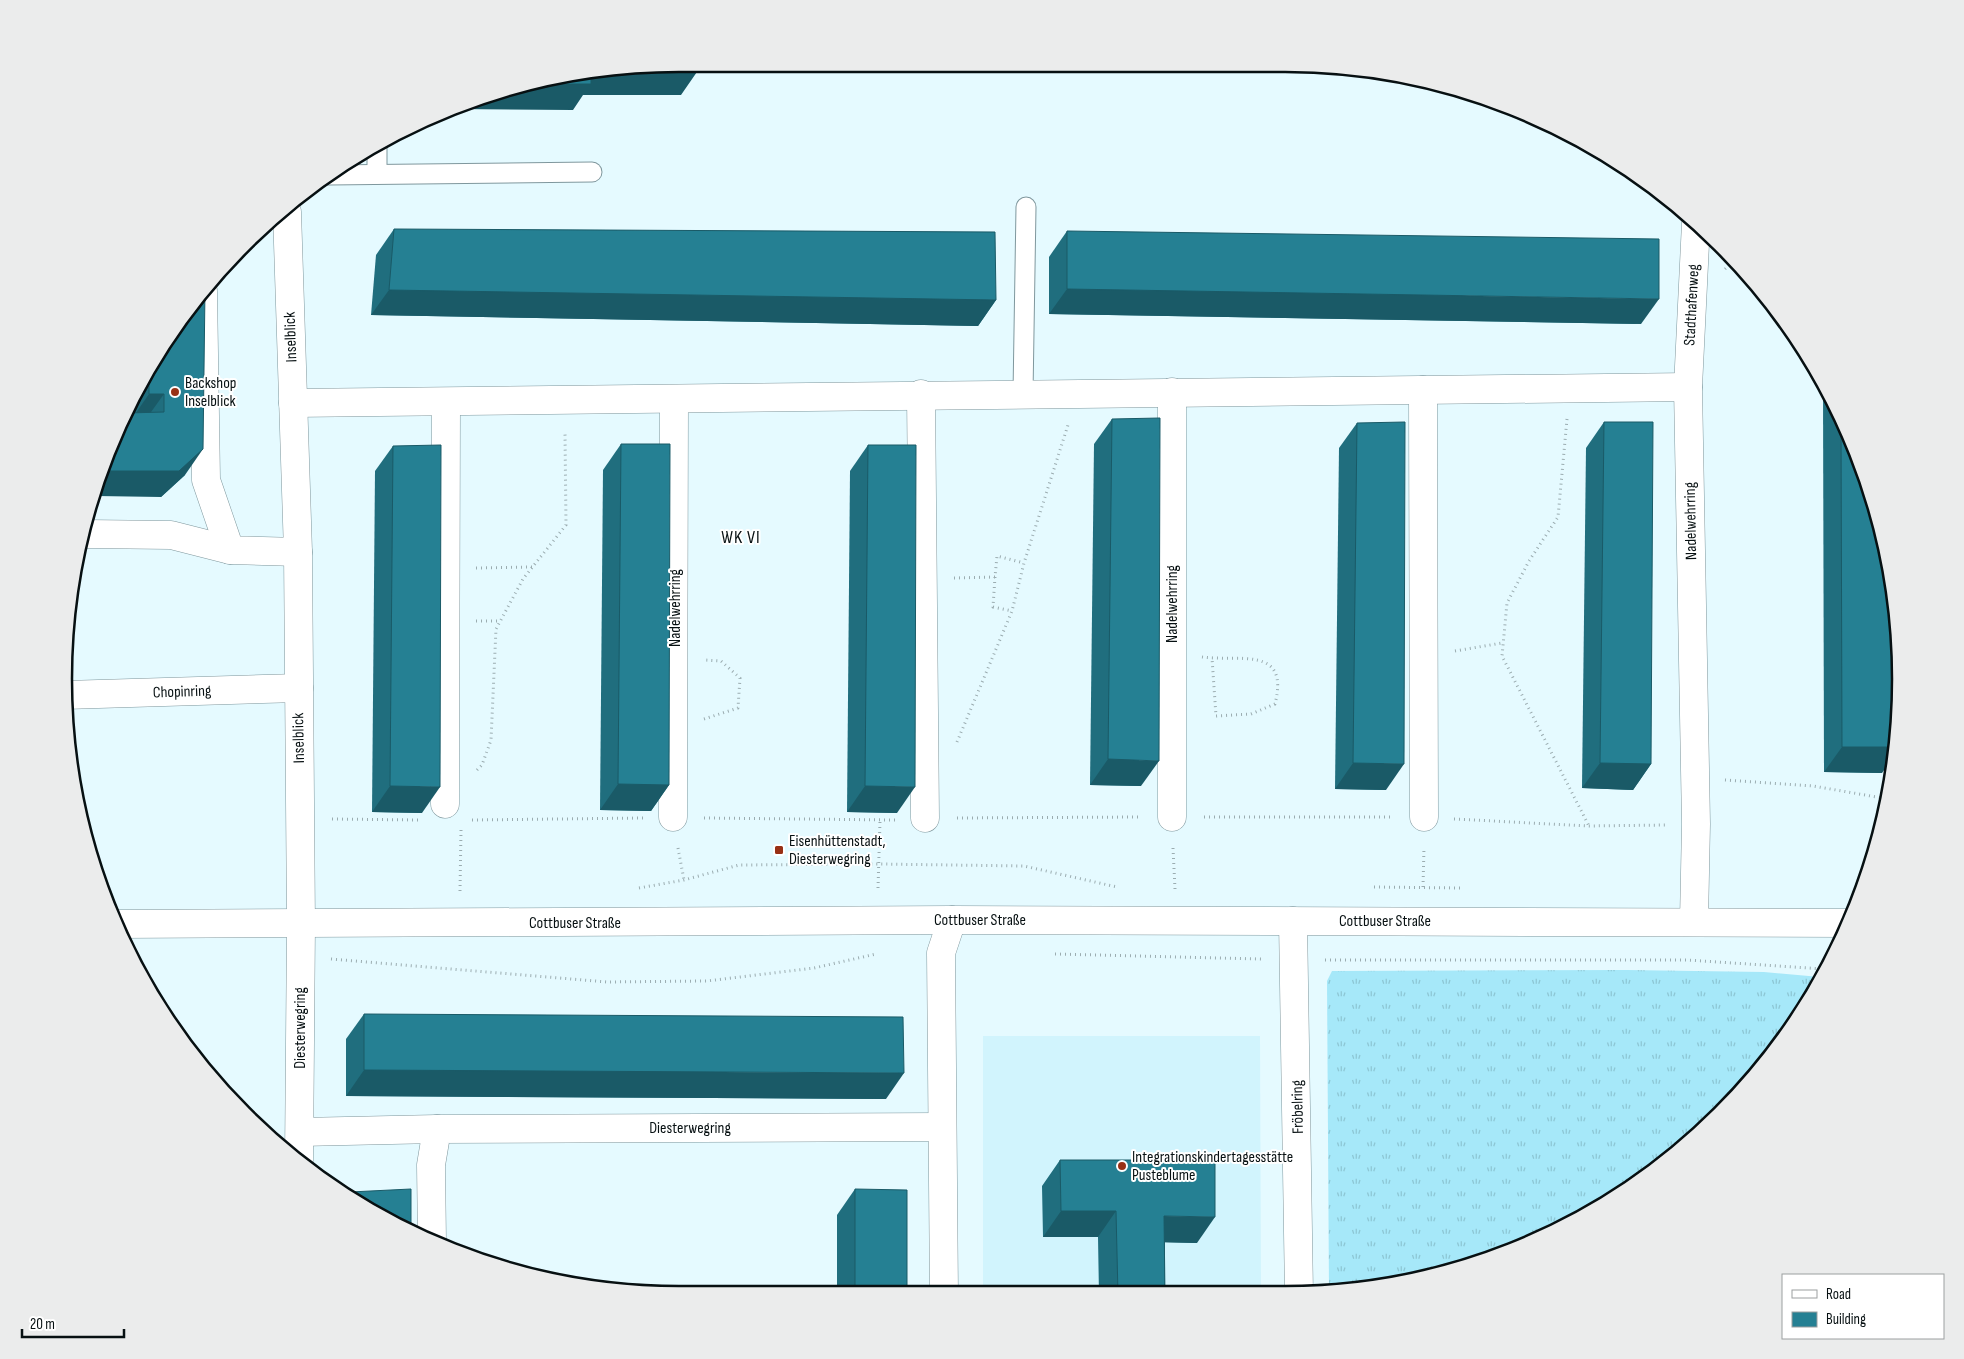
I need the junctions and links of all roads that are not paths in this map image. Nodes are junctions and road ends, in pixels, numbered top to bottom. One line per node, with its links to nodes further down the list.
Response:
1 (377, 153): 3 (lane)
2 (592, 172): 3 (lane)
3 (377, 174): 4 (lane)
4 (342, 175)
5 (1026, 207): 13 (lane)
6 (287, 216): 16 (street, Inselblick)
7 (1696, 233): 9 (street, Stadthafenweg)
8 (203, 304): 18 (street)
9 (1688, 387): 10 (street); 29 (street, Nadelwehrring)
10 (1423, 390): 11 (street); 25 (street)
11 (1172, 392): 13 (street); 24 (street, Nadelwehrring)
12 (921, 394): 13 (street); 14 (street); 26 (street)
13 (1023, 394)
14 (674, 399): 15 (street); 23 (street, Nadelwehrring)
15 (446, 402): 16 (street); 22 (street)
16 (293, 403): 19 (street, Inselblick)
17 (90, 534): 18 (street)
18 (230, 550): 19 (street)
19 (298, 552): 20 (street, Inselblick)
20 (299, 688): 21 (street, Chopinring); 32 (street, Inselblick)
21 (73, 695)
22 (453, 812)
23 (673, 817)
24 (1172, 817)
25 (1424, 817)
26 (925, 818)
27 (952, 920): 28 (street, Cottbuser Straße); 32 (street, Cottbuser Straße); 33 (street)
28 (1293, 921): 29 (street, Cottbuser Straße); 39 (street, Fröbelring)
29 (1694, 921): 31 (street, Cottbuser Straße)
30 (124, 924): 32 (street, Cottbuser Straße)
31 (1840, 924)
32 (301, 925): 35 (street, Diesterwegring)
33 (942, 1127): 34 (street, Diesterwegring); 38 (street)
34 (437, 1130): 35 (street, Diesterwegring); 37 (street)
35 (300, 1132): 36 (street, Diesterwegring)
36 (300, 1153)
37 (432, 1233)
38 (944, 1286)
39 (1299, 1286)

